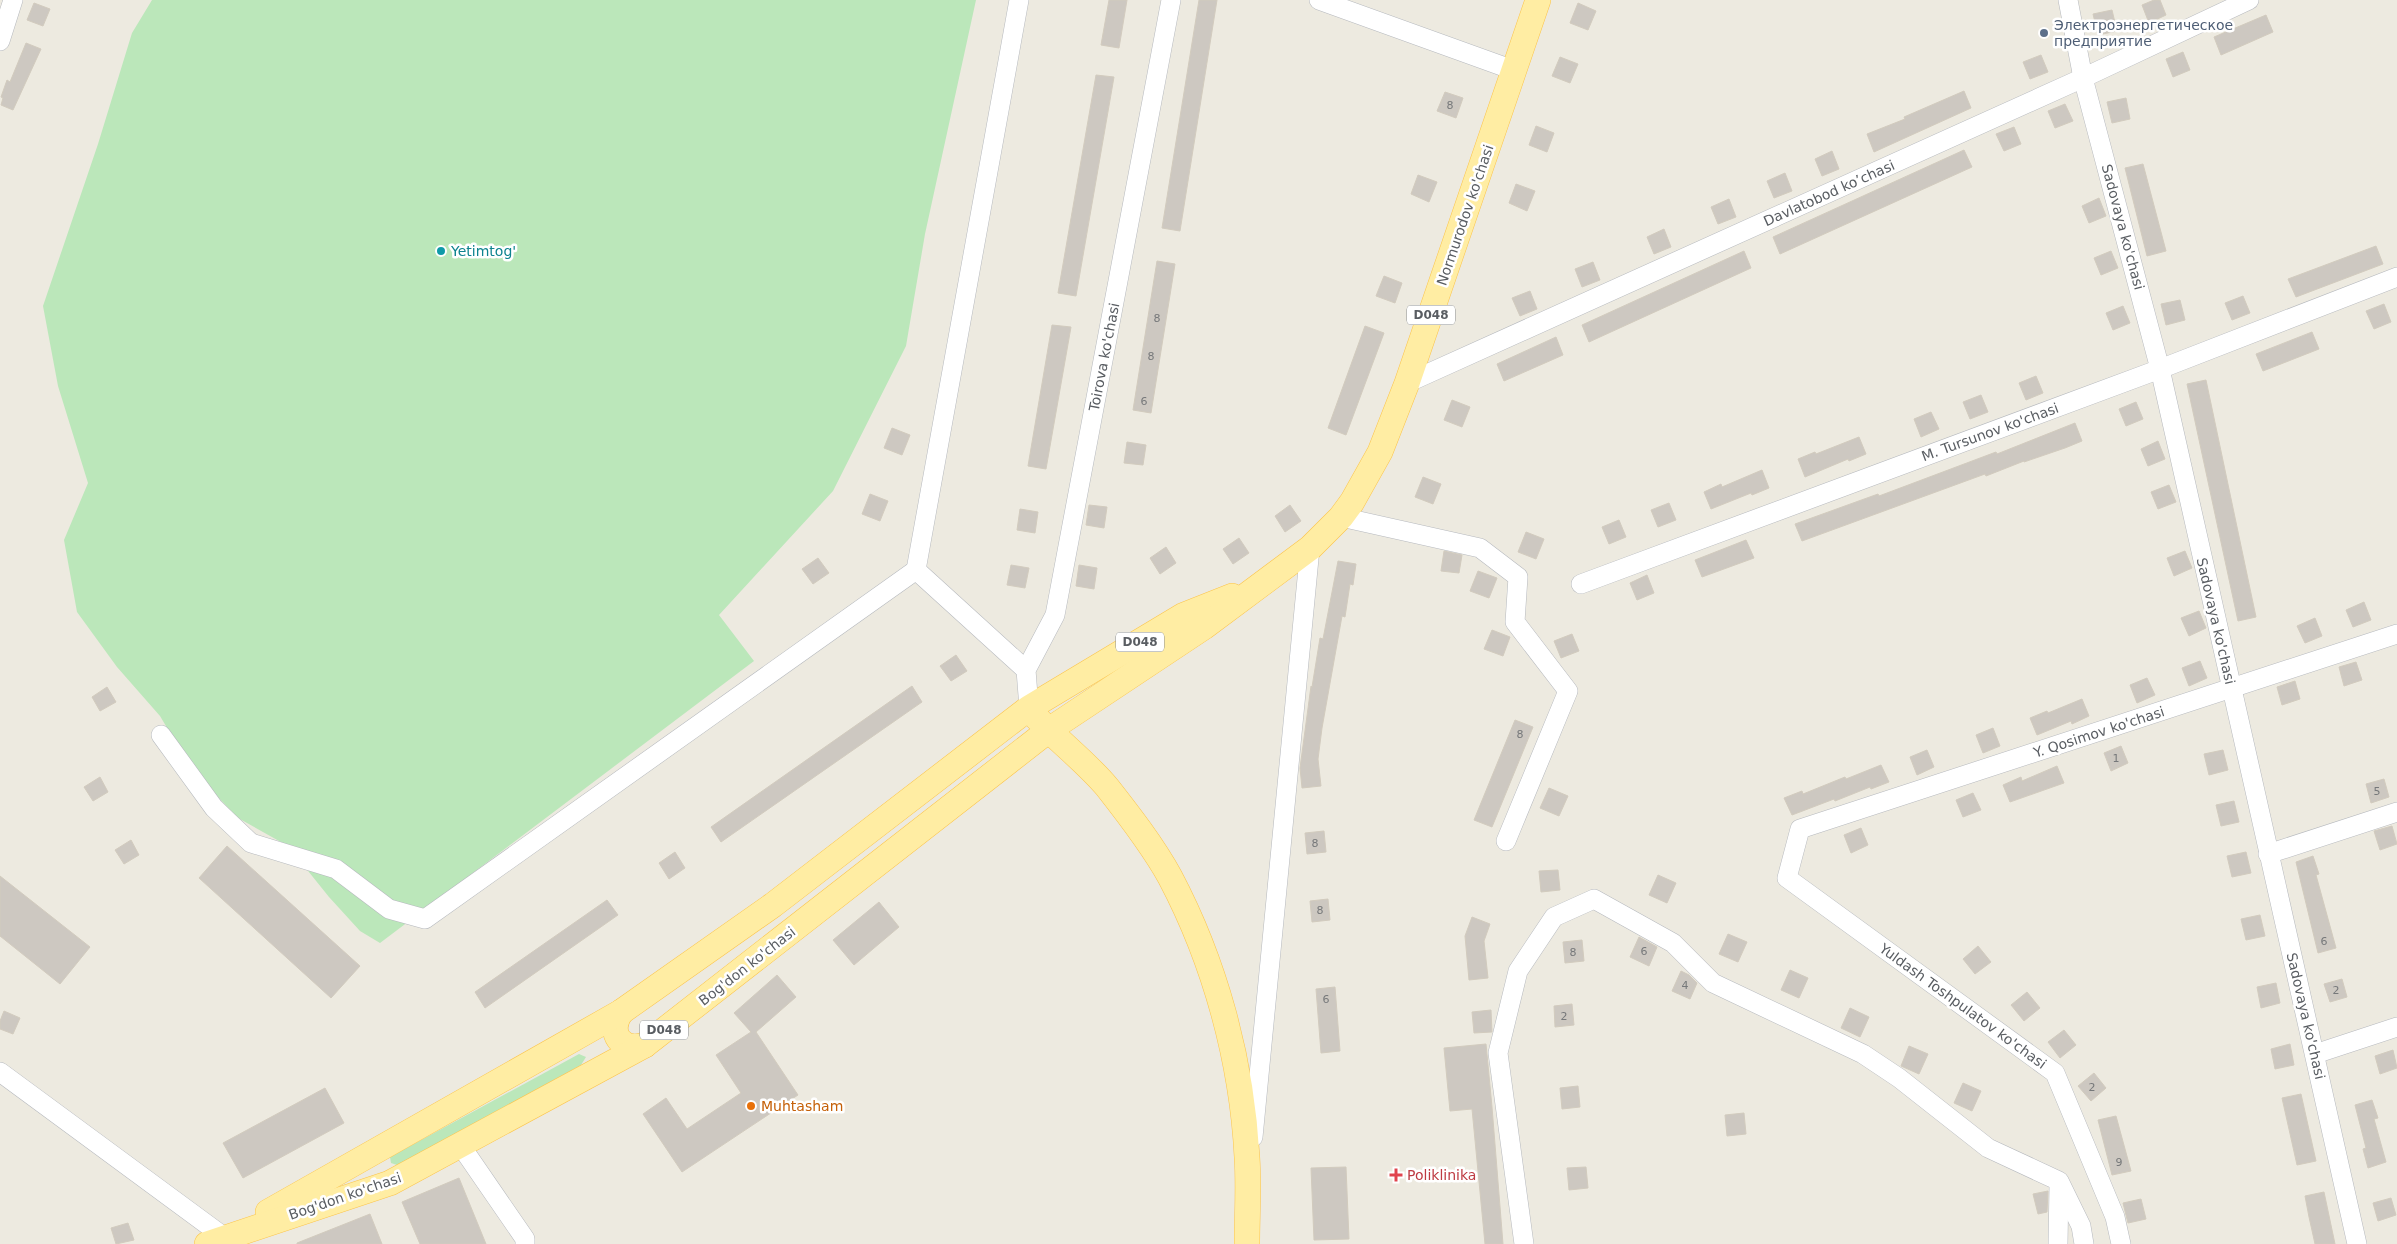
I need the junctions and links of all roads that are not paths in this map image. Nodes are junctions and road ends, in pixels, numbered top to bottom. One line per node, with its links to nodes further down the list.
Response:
1 (13, 0): 8 (street)
2 (1019, 0): 16 (street)
3 (1171, 0): 20 (street, Toirova ko'chasi)
4 (1318, 0): 9 (street)
5 (1538, 0): 9 (main road, Normurodov ko'chasi / D048)
6 (2068, 0): 10 (street, Sadovaya ko'chasi)
7 (2249, 0): 10 (street, Davlatobod ko’chasi)
8 (0, 42)
9 (1516, 70): 13 (main road, Normurodov ko'chasi / D048)
10 (2083, 78): 12 (street, Sadovaya ko'chasi); 13 (street, Davlatobod ko’chasi)
11 (2397, 277): 12 (street, M. Tursunov ko'chasi)
12 (2160, 369): 17 (street, M. Tursunov ko'chasi); 21 (street, Sadovaya ko'chasi)
13 (1407, 383): 14 (main road, Normurodov ko'chasi / D048)
14 (1341, 517): 15 (main road, Normurodov ko'chasi / D048); 27 (street)
15 (1310, 548): 18 (main road, Normurodov ko'chasi / D048); 36 (street)
16 (916, 570): 20 (street); 24 (street)
17 (1581, 584)
18 (1257, 588): 22 (main road, Normurodov ko'chasi / D048); 23 (main road, Normurodov ko'chasi / D048)
19 (2397, 634): 21 (street, Y. Qosimov ko'chasi)
20 (1026, 670): 22 (street)
21 (2232, 690): 26 (street, Y. Qosimov ko'chasi); 28 (street, Sadovaya ko'chasi)
22 (1029, 708): 23 (main road); 29 (main road, Bog'don ko'chasi / D048)
23 (1048, 730): 31 (main road, Bog'don ko'chasi / D048); 36 (main road)
24 (162, 735)
25 (2397, 812): 28 (street)
26 (1800, 829): 43 (street, Yuldash Toshpulatov ko'chasi)
27 (1506, 841)
28 (2268, 854): 32 (street, Sadovaya ko'chasi)
29 (622, 1012): 31 (main road); 37 (main road, Bog'don ko'chasi / D048)
30 (2397, 1028): 32 (street)
31 (645, 1045): 34 (main road, Bog'don ko'chasi / D048)
32 (2315, 1054): 44 (street, Sadovaya ko'chasi)
33 (0, 1072): 37 (street)
34 (461, 1146): 37 (main road, Bog'don ko'chasi / D048); 38 (street)
35 (2059, 1181): 40 (street); 41 (street); 42 (street)
36 (1248, 1186): 39 (main road)
37 (216, 1241)
38 (525, 1244)
39 (1247, 1244)
40 (1524, 1244)
41 (2058, 1244)
42 (2084, 1244)
43 (2121, 1244)
44 (2357, 1244)

